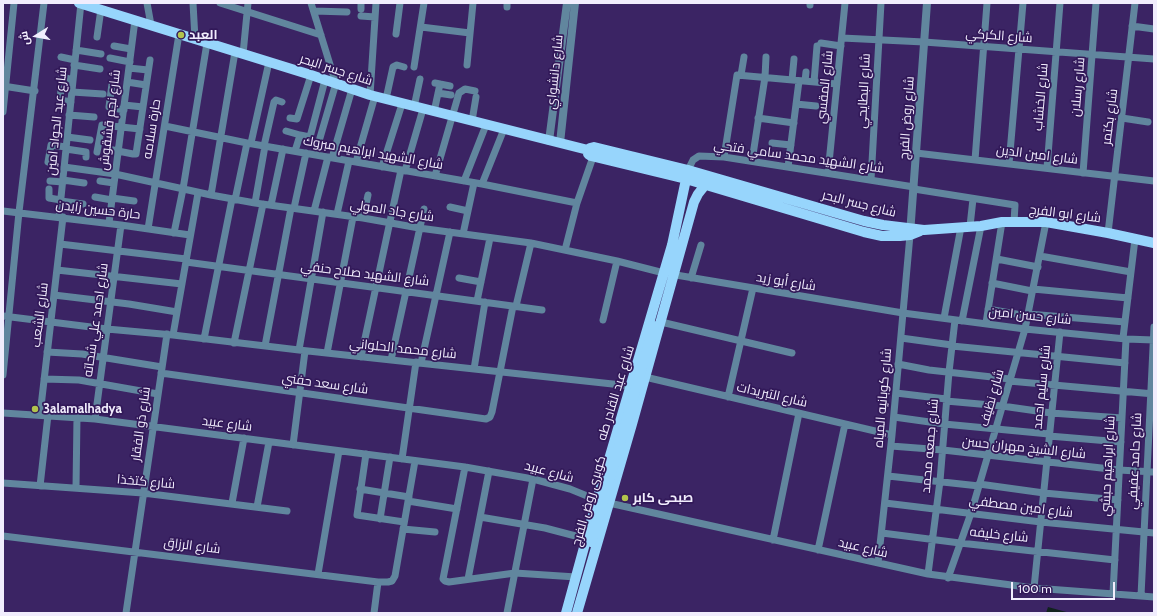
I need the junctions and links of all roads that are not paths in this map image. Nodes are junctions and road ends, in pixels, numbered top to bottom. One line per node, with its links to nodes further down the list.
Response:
1 (14, 3): 85 (street)
2 (44, 3): 89 (street)
3 (80, 3): 23 (main road, شارع جسر البحر); 49 (street, شارع عبد الجواد امين)
4 (147, 3): 30 (street)
5 (193, 3): 40 (street)
6 (220, 3): 26 (street)
7 (248, 3): 26 (street)
8 (311, 3): 25 (street)
9 (376, 3): 28 (street)
10 (400, 3): 36 (street)
11 (424, 3): 32 (street)
12 (474, 3): 34 (street)
13 (567, 3): 126 (street, شارع دانشواي)
14 (575, 3): 126 (street, شارع دانشواي)
15 (845, 3): 39 (street, شارع المقسي)
16 (881, 3): 41 (street, شارع البطايحي)
17 (927, 3): 43 (street, شارع روض الفرج)
18 (987, 3): 46 (street)
19 (1023, 3): 48 (street)
20 (1060, 3): 50 (street, شارع الخشاب)
21 (1096, 3): 53 (street, شارع رسلان)
22 (1135, 3): 31 (street, شارع بكتمر)
23 (101, 9): 29 (main road, شارع جسر البحر); 38 (street)
24 (361, 9): 28 (street)
25 (314, 11): 27 (street); 37 (street)
26 (248, 12): 37 (street); 51 (street)
27 (347, 12)
28 (375, 17): 93 (street)
29 (135, 20): 30 (main road, شارع جسر البحر); 47 (street, شارع نجم قشقوش)
30 (152, 25): 35 (main road, شارع جسر البحر)
31 (1132, 26): 33 (street); 57 (street, شارع بكتمر)
32 (421, 27): 34 (street); 67 (street)
33 (1154, 29)
34 (470, 33): 65 (street)
35 (180, 34): 40 (main road, شارع جسر البحر); 116 (street, حارة سلامه)
36 (396, 34)
37 (321, 35): 81 (street)
38 (97, 37)
39 (842, 38): 41 (street, شارع الكركي); 45 (street, شارع المقسي)
40 (195, 39): 42 (main road, شارع جسر البحر)
41 (878, 40): 43 (street, شارع الكركي); 160 (street, شارع البطايحي)
42 (207, 42): 51 (main road, شارع جسر البحر); 121 (street)
43 (924, 42): 46 (street, شارع الكركي); 138 (street, شارع روض الفرج)
44 (114, 46): 47 (street)
45 (841, 46): 80 (street); 83 (street, شارع المقسي)
46 (983, 46): 48 (street, شارع الكركي); 144 (street)
47 (131, 49): 64 (street, شارع نجم قشقوش)
48 (1019, 49): 50 (street, شارع الكركي); 148 (street)
49 (76, 50): 52 (street); 63 (street, شارع عبد الجواد امين)
50 (1057, 52): 53 (street, شارع الكركي); 152 (street, شارع الخشاب)
51 (239, 53): 62 (main road, شارع جسر البحر); 124 (street)
52 (101, 54)
53 (1093, 54): 57 (street, شارع الكركي); 155 (street, شارع رسلان)
54 (61, 57): 63 (street)
55 (744, 57): 72 (street)
56 (766, 57): 74 (street)
57 (1129, 57): 60 (street, شارع الكركي); 111 (street, شارع بكتمر)
58 (110, 58): 64 (street)
59 (794, 59): 78 (street)
60 (1154, 59)
61 (150, 60): 69 (street)
62 (269, 62): 71 (main road, شارع جسر البحر); 127 (street)
63 (75, 63): 68 (street); 76 (street, شارع عبد الجواد امين)
64 (129, 65): 69 (street); 79 (street, شارع نجم قشقوش)
65 (467, 65)
66 (404, 67): 95 (street)
67 (414, 67)
68 (100, 69)
69 (148, 70): 84 (street)
70 (806, 72): 78 (street)
71 (311, 75): 77 (main road, شارع جسر البحر); 109 (street)
72 (739, 75): 74 (street); 141 (street)
73 (62, 77): 76 (street)
74 (765, 77): 78 (street); 110 (street)
75 (420, 79): 103 (street)
76 (73, 80): 90 (street, شارع عبد الجواد امين)
77 (325, 80): 81 (main road, شارع جسر البحر); 122 (street)
78 (799, 81): 80 (street); 99 (street)
79 (127, 82): 84 (street); 101 (street, شارع نجم قشقوش)
80 (814, 82): 83 (street)
81 (336, 83): 88 (main road, شارع جسر البحر); 140 (street)
82 (112, 84): 101 (street)
83 (837, 84): 154 (street, شارع المقسي)
84 (146, 85): 102 (street)
85 (4, 86): 89 (street); 104 (street)
86 (450, 86): 91 (street)
87 (61, 89): 96 (street)
88 (352, 89): 93 (main road, شارع جسر البحر); 143 (street)
89 (35, 91): 195 (street)
90 (72, 92): 92 (street); 96 (street, شارع عبد الجواد امين)
91 (438, 93): 94 (street); 105 (street)
92 (103, 94)
93 (372, 95): 95 (main road, شارع جسر البحر); 147 (street)
94 (451, 95)
95 (386, 99): 98 (main road, شارع جسر البحر)
96 (71, 102): 106 (street, شارع عبد الجواد امين)
97 (282, 102): 130 (street)
98 (402, 104): 103 (main road, شارع جسر البحر); 149 (street)
99 (796, 104): 100 (street); 113 (street)
100 (816, 106)
101 (124, 107): 102 (street); 117 (street, شارع نجم قشقوش)
102 (143, 108): 118 (street)
103 (418, 108): 105 (main road, شارع جسر البحر); 153 (street)
104 (3, 112)
105 (434, 112): 107 (main road, شارع جسر البحر)
106 (69, 115): 108 (street); 123 (street, شارع عبد الجواد امين)
107 (452, 116): 112 (main road, شارع جسر البحر); 112 (street); 158 (street)
108 (94, 117)
109 (290, 118)
110 (758, 118): 113 (street); 145 (street)
111 (1122, 118): 114 (street); 159 (street, شارع بكتمر)
112 (472, 121): 115 (main road, شارع جسر البحر)
113 (794, 122): 129 (street)
114 (1148, 122)
115 (486, 125): 119 (main road, شارع جسر البحر); 164 (street)
116 (165, 126): 121 (street, شارع الشهيد ابراهيم مبروك); 168 (street, حارة سلامه)
117 (121, 127): 118 (street); 134 (street, شارع نجم قشقوش); 136 (street)
118 (140, 129): 134 (street)
119 (504, 129): 126 (main road, شارع جسر البحر); 169 (street)
120 (286, 131): 122 (street)
121 (192, 132): 124 (street, شارع الشهيد ابراهيم مبروك); 173 (street)
122 (300, 135): 135 (street)
123 (67, 137): 125 (street); 131 (street, شارع عبد الجواد امين)
124 (221, 137): 127 (street, شارع الشهيد ابراهيم مبروك); 177 (street)
125 (90, 140)
126 (554, 142): 139 (main road, شارع جسر البحر)
127 (249, 143): 130 (street, شارع الشهيد ابراهيم مبروك); 181 (street)
128 (772, 143): 129 (street)
129 (791, 145): 150 (street)
130 (264, 146): 133 (street, شارع الشهيد ابراهيم مبروك); 186 (street)
131 (66, 148): 142 (street); 146 (street); 151 (street, شارع عبد الجواد امين)
132 (108, 149): 134 (street)
133 (283, 149): 135 (street, شارع الشهيد ابراهيم مبروك); 189 (street)
134 (118, 151): 156 (street, شارع نجم قشقوش)
135 (295, 151): 137 (street, شارع الشهيد ابراهيم مبروك)
136 (97, 152)
137 (306, 153): 140 (street, شارع الشهيد ابراهيم مبروك); 191 (street)
138 (916, 153): 144 (street, شارع امين الدين); 171 (street, شارع روض الفرج)
139 (590, 154): 157 (main road, شارع جسر البحر); 185 (street)
140 (315, 155): 143 (street, شارع الشهيد ابراهيم مبروك)
141 (724, 156): 145 (street, شارع الشهيد محمد سامي فتحي); 157 (street, شارع الشهيد محمد سامي فتحي)
142 (86, 157)
143 (330, 158): 147 (street, شارع الشهيد ابراهيم مبروك); 194 (street)
144 (975, 160): 148 (street, شارع امين الدين)
145 (752, 161): 150 (street, شارع الشهيد محمد سامي فتحي)
146 (48, 162)
147 (353, 162): 149 (street, شارع الشهيد ابراهيم مبروك); 198 (street)
148 (1009, 164): 152 (street, شارع امين الدين)
149 (382, 167): 153 (street, شارع الشهيد ابراهيم مبروك)
150 (788, 167): 154 (street, شارع الشهيد محمد سامي فتحي)
151 (64, 168): 156 (street, شارع جاد المولي); 162 (street, شارع عبد الجواد امين)
152 (1047, 168): 155 (street, شارع امين الدين)
153 (403, 170): 158 (street, شارع الشهيد ابراهيم مبروك); 206 (street)
154 (828, 173): 160 (street, شارع الشهيد محمد سامي فتحي)
155 (1083, 173): 159 (street, شارع امين الدين)
156 (115, 174): 167 (street, شارع نجم قشقوش); 168 (street, شارع جاد المولي)
157 (687, 174): 170 (main road, شارع جسر البحر); 174 (main road, شارع عبد القادر طه); 214 (main road, شارع جسر البحر)
158 (435, 176): 164 (street, شارع الشهيد ابراهيم مبروك)
159 (1114, 176): 165 (street, شارع امين الدين); 216 (street, شارع بكتمر)
160 (871, 180): 171 (street, شارع الشهيد محمد سامي فتحي)
161 (50, 181): 162 (street)
162 (63, 181): 166 (street); 183 (street, شارع عبد الجواد امين)
163 (100, 181): 167 (street)
164 (464, 181): 169 (street, شارع الشهيد ابراهيم مبروك)
165 (1154, 181)
166 (84, 183)
167 (114, 183): 180 (street, شارع نجم قشقوش)
168 (156, 183): 173 (street, شارع جاد المولي); 211 (street, حارة سلامه)
169 (478, 184): 185 (street, شارع الشهيد ابراهيم مبروك); 197 (street)
170 (706, 184): 176 (main road, شارع عبد القادر طه); 214 (main road, شارع جسر البحر)
171 (914, 188): 182 (street, شارع الشهيد محمد سامي فتحي); 214 (street, شارع روض الفرج)
172 (49, 189): 183 (street)
173 (183, 189): 175 (street, شارع جاد المولي); 215 (street)
174 (684, 191): 176 (main road); 237 (main road, شارع عبد القادر طه)
175 (198, 193): 177 (street, شارع جاد المولي); 218 (street, شارع ذو الفقار)
176 (698, 194): 237 (main road, شارع عبد القادر طه)
177 (211, 195): 181 (street, شارع جاد المولي)
178 (368, 195): 201 (street)
179 (95, 197): 180 (street)
180 (112, 199): 184 (street); 205 (street, شارع نجم قشقوش)
181 (234, 199): 186 (street, شارع جاد المولي); 231 (street)
182 (973, 199): 203 (street, شارع الشهيد محمد سامي فتحي); 209 (street)
183 (61, 201): 187 (street); 199 (street, شارع عبد الجواد امين)
184 (134, 201)
185 (577, 202): 225 (street)
186 (255, 203): 188 (street, شارع جاد المولي)
187 (83, 204)
188 (263, 204): 189 (street, شارع جاد المولي); 234 (street)
189 (271, 205): 191 (street, شارع جاد المولي)
190 (450, 206): 197 (street)
191 (293, 208): 194 (street, شارع جاد المولي); 236 (street)
192 (424, 209): 210 (street)
193 (3, 210): 195 (street, حارة حسين زايدن)
194 (314, 211): 196 (street, شارع جاد المولي)
195 (19, 212): 199 (street, حارة حسين زايدن); 263 (street)
196 (323, 212): 198 (street, شارع جاد المولي); 241 (street)
197 (468, 212): 217 (street)
198 (337, 214): 200 (street, شارع جاد المولي)
199 (61, 217): 205 (street, حارة حسين زايدن); 223 (street, شارع الشعب)
200 (353, 217): 201 (street, شارع جاد المولي); 242 (street)
201 (363, 218): 206 (street, شارع جاد المولي)
202 (1002, 222): 203 (main road, شارع ابو الفرج); 208 (main road, شارع ابو الفرج); 228 (street)
203 (1014, 222): 204 (main road, شارع ابو الفرج)
204 (1046, 222): 216 (main road, شارع ابو الفرج); 227 (street, شارع نظيف)
205 (109, 223): 207 (street, حارة حسين زايدن)
206 (389, 223): 210 (street, شارع جاد المولي); 246 (street)
207 (121, 225): 211 (street, حارة حسين زايدن); 226 (street, شارع احمد علي شحاته)
208 (981, 226): 209 (main road, شارع ابو الفرج); 266 (street, شارع جمعه محمد)
209 (965, 227): 212 (main road, شارع ابو الفرج); 264 (street)
210 (419, 228): 213 (street, شارع جاد المولي); 249 (street)
211 (148, 229): 215 (street, حارة حسين زايدن)
212 (924, 230): 214 (main road, شارع جسر البحر)
213 (450, 232): 217 (street, شارع جاد المولي); 251 (street)
214 (911, 232): 261 (street, شارع كوبانيه المياه)
215 (174, 233): 218 (street, حارة حسين زايدن)
216 (1108, 233): 220 (main road, شارع ابو الفرج)
217 (463, 234): 219 (street, شارع جاد المولي)
218 (190, 235): 229 (street, شارع ذو الفقار)
219 (490, 238): 221 (street, شارع جاد المولي); 243 (street)
220 (1135, 239): 222 (main road, شارع ابو الفرج); 235 (street, شارع ابراهيم حبشي)
221 (530, 243): 225 (street, شارع جاد المولي); 257 (street)
222 (1154, 243)
223 (60, 244): 226 (street, شارع الشهيد صلاح حنفي); 233 (street, شارع الشعب)
224 (701, 245): 240 (street)
225 (565, 250): 230 (street, شارع جاد المولي)
226 (118, 251): 229 (street, شارع الشهيد صلاح حنفي); 238 (street, شارع احمد علي شحاته)
227 (1040, 256): 232 (street, شارع نظيف); 235 (street)
228 (997, 259): 232 (street); 245 (street)
229 (186, 260): 231 (street, شارع الشهيد صلاح حنفي); 244 (street, شارع ذو الفقار)
230 (617, 261): 237 (street, شارع جاد المولي); 265 (street)
231 (218, 266): 234 (street, شارع الشهيد صلاح حنفي); 278 (street)
232 (1038, 267): 248 (street, شارع نظيف)
233 (57, 270): 238 (street); 250 (street, شارع الشعب)
234 (249, 270): 236 (street, شارع الشهيد صلاح حنفي); 281 (street)
235 (1131, 272): 252 (street, شارع ابراهيم حبشي)
236 (279, 274): 241 (street, شارع الشهيد صلاح حنفي); 282 (street)
237 (669, 274): 240 (street, شارع أبو زيد); 256 (main road, شارع عبد القادر طه); 269 (main road, شارع عبد القادر طه)
238 (114, 276): 244 (street); 254 (street, شارع احمد علي شحاته)
239 (459, 278): 243 (street)
240 (691, 278): 247 (street, شارع أبو زيد)
241 (311, 279): 242 (street, شارع الشهيد صلاح حنفي); 284 (street)
242 (341, 282): 246 (street, شارع الشهيد صلاح حنفي); 286 (street)
243 (481, 282): 253 (street)
244 (182, 284): 260 (street, شارع ذو الفقار)
245 (992, 284): 248 (street); 258 (street)
246 (375, 287): 249 (street, شارع الشهيد صلاح حنفي); 289 (street)
247 (753, 288): 261 (street, شارع أبو زيد); 280 (street)
248 (1033, 290): 252 (street); 262 (street, شارع نظيف)
249 (406, 292): 251 (street, شارع الشهيد صلاح حنفي); 292 (street)
250 (54, 295): 254 (street); 267 (street, شارع الشعب)
251 (436, 295): 253 (street, شارع الشهيد صلاح حنفي); 293 (street)
252 (1128, 298): 268 (street, شارع ابراهيم حبشي)
253 (477, 301): 255 (street, شارع الشهيد صلاح حنفي)
254 (111, 302): 260 (street); 272 (street, شارع احمد علي شحاته)
255 (485, 302): 257 (street, شارع الشهيد صلاح حنفي); 296 (street)
256 (656, 304): 269 (main road, كوبرى روض الفرج); 306 (main road, شارع عبد القادر طه)
257 (514, 306): 259 (street, شارع الشهيد صلاح حنفي); 298 (street)
258 (988, 309): 262 (street); 270 (street)
259 (542, 310)
260 (177, 312): 275 (street, شارع ذو الفقار)
261 (904, 313): 264 (street, شارع حسن امين); 276 (street, شارع كوبانيه المياه)
262 (1028, 315): 268 (street); 273 (street, شارع نظيف)
263 (6, 316): 267 (street, شارع محمد الحلواني); 300 (street)
264 (944, 318): 266 (street, شارع حسن امين)
265 (603, 320)
266 (958, 320): 270 (street, شارع حسن امين); 283 (street, شارع جمعه محمد)
267 (51, 322): 272 (street, شارع محمد الحلواني); 285 (street, شارع الشعب)
268 (1124, 322): 277 (street, شارع ابراهيم حبشي)
269 (657, 324): 280 (street); 301 (main road, شارع عبد القادر طه); 406 (main road, كوبرى روض الفرج, bridge)
270 (986, 324): 273 (street, شارع حسن امين)
271 (1154, 327): 279 (street, شارع حامد عفيفي)
272 (107, 329): 275 (street, شارع محمد الحلواني); 291 (street, شارع احمد علي شحاته)
273 (1025, 329): 274 (street, شارع حسن امين); 288 (street, شارع نظيف)
274 (1060, 332): 277 (street, شارع حسن امين); 290 (street, شارع سليم احمد)
275 (170, 334): 278 (street, شارع محمد الحلواني); 297 (street, شارع ذو الفقار)
276 (901, 338): 283 (street); 295 (street, شارع كوبانيه المياه)
277 (1124, 338): 279 (street, شارع حسن امين); 294 (street, شارع ابراهيم حبشي)
278 (204, 339): 281 (street, شارع محمد الحلواني)
279 (1153, 340): 311 (street, شارع حامد عفيفي)
280 (741, 341): 287 (street); 312 (street)
281 (234, 342): 282 (street, شارع محمد الحلواني)
282 (265, 346): 284 (street, شارع محمد الحلواني)
283 (952, 346): 288 (street); 299 (street, شارع جمعه محمد)
284 (302, 350): 286 (street, شارع محمد الحلواني); 308 (street)
285 (47, 352): 291 (street, شارع سعد حفني); 302 (street, شارع الشعب)
286 (327, 353): 289 (street, شارع محمد الحلواني)
287 (792, 353)
288 (1018, 353): 290 (street); 303 (street, شارع نظيف)
289 (361, 357): 292 (street, شارع محمد الحلواني)
290 (1057, 357): 294 (street); 305 (street, شارع سليم احمد)
291 (103, 358): 297 (street, شارع سعد حفني); 304 (street, شارع احمد علي شحاته)
292 (391, 360): 293 (street, شارع محمد الحلواني)
293 (418, 363): 296 (street, شارع محمد الحلواني); 315 (street)
294 (1125, 363): 307 (street, شارع ابراهيم حبشي)
295 (898, 364): 299 (street); 309 (street, شارع كوبانيه المياه)
296 (474, 369): 298 (street, شارع محمد الحلواني)
297 (161, 370): 308 (street, شارع سعد حفني); 310 (street, شارع ذو الفقار)
298 (500, 372): 306 (street, شارع محمد الحلواني); 315 (street, شارع سعد حفني)
299 (949, 372): 303 (street); 313 (street, شارع جمعه محمد)
300 (3, 374)
301 (645, 377): 312 (street, شارع التبريدات); 362 (main road, شارع عبد القادر طه)
302 (44, 379): 304 (street); 319 (street, شارع الشعب)
303 (1009, 380): 305 (street); 314 (street, شارع نظيف)
304 (100, 385): 310 (street); 323 (street, شارع احمد علي شحاته)
305 (1055, 385): 307 (street); 318 (street, شارع سليم احمد)
306 (631, 386): 360 (main road, شارع عبد القادر طه)
307 (1124, 391): 311 (street); 322 (street, شارع ابراهيم حبشي)
308 (300, 392): 315 (street, شارع سعد حفني); 334 (street)
309 (896, 392): 313 (street); 321 (street, شارع كوبانيه المياه)
310 (158, 394): 326 (street, شارع ذو الفقار)
311 (1152, 394): 328 (street, شارع حامد عفيفي)
312 (728, 397): 317 (street, شارع التبريدات)
313 (946, 400): 314 (street); 325 (street, شارع جمعه محمد)
314 (1002, 406): 318 (street); 327 (street, شارع نظيف)
315 (409, 407): 341 (street)
316 (3, 413): 319 (street, شارع عبيد)
317 (799, 413): 324 (street, شارع التبريدات); 384 (street)
318 (1051, 413): 322 (street); 330 (street, شارع سليم احمد)
319 (44, 415): 320 (street, شارع عبيد); 353 (street, شارع الشعب)
320 (77, 417): 323 (street, شارع عبيد); 354 (street)
321 (894, 417): 325 (street); 329 (street, شارع كوبانيه المياه)
322 (1122, 418): 333 (street, شارع ابراهيم حبشي)
323 (95, 419): 326 (street, شارع عبيد)
324 (845, 424): 329 (street, شارع التبريدات); 386 (street)
325 (944, 424): 327 (street); 336 (street, شارع جمعه محمد)
326 (153, 427): 331 (street, شارع عبيد); 356 (street, شارع ذو الفقار)
327 (996, 429): 330 (street); 339 (street, شارع نظيف)
328 (1151, 434): 347 (street, شارع حامد عفيفي)
329 (892, 435): 335 (street, شارع كوبانيه المياه)
330 (1049, 435): 333 (street); 343 (street, شارع سليم احمد)
331 (244, 438): 332 (street, شارع عبيد); 364 (street)
332 (269, 442): 334 (street, شارع عبيد); 365 (street)
333 (1121, 442): 345 (street, شارع ابراهيم حبشي)
334 (293, 445): 337 (street, شارع عبيد)
335 (891, 446): 336 (street, شارع الشيخ مهران حسن); 348 (street, شارع كوبانيه المياه)
336 (943, 450): 339 (street, شارع الشيخ مهران حسن); 350 (street, شارع جمعه محمد)
337 (339, 451): 338 (street, شارع عبيد); 392 (street)
338 (366, 454): 340 (street, شارع عبيد); 355 (street)
339 (988, 456): 343 (street, شارع الشيخ مهران حسن); 352 (street, شارع نظيف)
340 (390, 457): 341 (street, شارع عبيد); 357 (street)
341 (402, 459): 342 (street, شارع عبيد)
342 (415, 461): 344 (street, شارع عبيد); 359 (street)
343 (1047, 463): 345 (street, شارع الشيخ مهران حسن); 358 (street, شارع سليم احمد)
344 (465, 467): 346 (street, شارع عبيد); 366 (street)
345 (1119, 470): 347 (street, شارع الشيخ مهران حسن); 361 (street, شارع ابراهيم حبشي)
346 (489, 471): 349 (street, شارع عبيد); 370 (street)
347 (1150, 472): 377 (street, شارع حامد عفيفي)
348 (888, 476): 350 (street); 363 (street, شارع كوبانيه المياه)
349 (533, 479): 360 (street, شارع عبيد); 373 (street)
350 (940, 481): 352 (street); 367 (street, شارع جمعه محمد)
351 (3, 483): 353 (street, شارع كتخذا)
352 (979, 485): 358 (street); 369 (street, شارع نظيف)
353 (40, 486): 354 (street, شارع كتخذا)
354 (76, 488): 356 (street, شارع كتخذا)
355 (360, 489): 357 (street); 371 (street)
356 (143, 493): 364 (street, شارع كتخذا); 387 (street, شارع ذو الفقار)
357 (384, 493): 359 (street); 371 (street)
358 (1044, 493): 361 (street); 372 (street, شارع سليم احمد)
359 (408, 499): 366 (street); 374 (street)
360 (597, 500): 362 (street, شارع عبيد); 382 (main road, شارع عبد القادر طه)
361 (1118, 500): 375 (street, شارع ابراهيم حبشي)
362 (609, 503): 381 (main road, شارع عبد القادر طه); 384 (street, شارع عبيد)
363 (885, 503): 367 (street, شارع امين مصطفي); 378 (street, شارع كوبانيه المياه)
364 (232, 504): 365 (street, شارع كتخذا)
365 (257, 507): 368 (street, شارع كتخذا)
366 (457, 509): 396 (street)
367 (936, 509): 369 (street, شارع امين مصطفي); 383 (street, شارع جمعه محمد)
368 (287, 511)
369 (971, 513): 372 (street, شارع امين مصطفي); 385 (street, شارع نظيف)
370 (480, 517): 373 (street); 396 (street)
371 (380, 519): 374 (street)
372 (1041, 522): 375 (street, شارع امين مصطفي); 388 (street, شارع سليم احمد)
373 (524, 524): 382 (street); 391 (street)
374 (404, 525): 376 (street); 397 (street)
375 (1116, 530): 377 (street, شارع امين مصطفي); 389 (street, شارع ابراهيم حبشي)
376 (435, 532)
377 (1144, 532): 379 (street, شارع امين مصطفي); 400 (street, شارع حامد عفيفي)
378 (882, 533): 383 (street, شارع خليفه); 390 (street, شارع كوبانيه المياه)
379 (1154, 533)
380 (3, 536): 387 (street, شارع الرزاق)
381 (600, 537): 406 (main road, كوبرى روض الفرج); 407 (main road, شارع عبد القادر طه)
382 (587, 539): 394 (main road, شارع عبد القادر طه)
383 (932, 539): 385 (street, شارع خليفه); 393 (street, شارع جمعه محمد)
384 (773, 540): 386 (street, شارع عبيد)
385 (960, 543): 388 (street, شارع خليفه); 395 (street, شارع نظيف)
386 (818, 550): 390 (street, شارع عبيد)
387 (135, 551): 392 (street, شارع الرزاق); 402 (street, شارع ذو الفقار)
388 (1038, 551): 389 (street, شارع خليفه); 398 (street, شارع سليم احمد)
389 (1115, 560): 399 (street, شارع ابراهيم حبشي)
390 (878, 563): 393 (street, شارع عبيد)
391 (514, 573): 394 (street); 396 (street); 404 (street)
392 (318, 574): 397 (street, شارع الرزاق)
393 (928, 574): 395 (street, شارع عبيد)
394 (576, 577): 405 (main road, شارع عبد القادر طه)
395 (948, 578): 398 (street, شارع عبيد)
396 (468, 579)
397 (378, 582): 403 (street)
398 (1034, 588): 399 (street, شارع عبيد)
399 (1113, 594): 400 (street, شارع عبيد)
400 (1141, 596): 401 (street, شارع عبيد)
401 (1154, 597)
402 (126, 613)
403 (374, 613)
404 (507, 613)
405 (566, 613)
406 (572, 613)
407 (578, 613)

